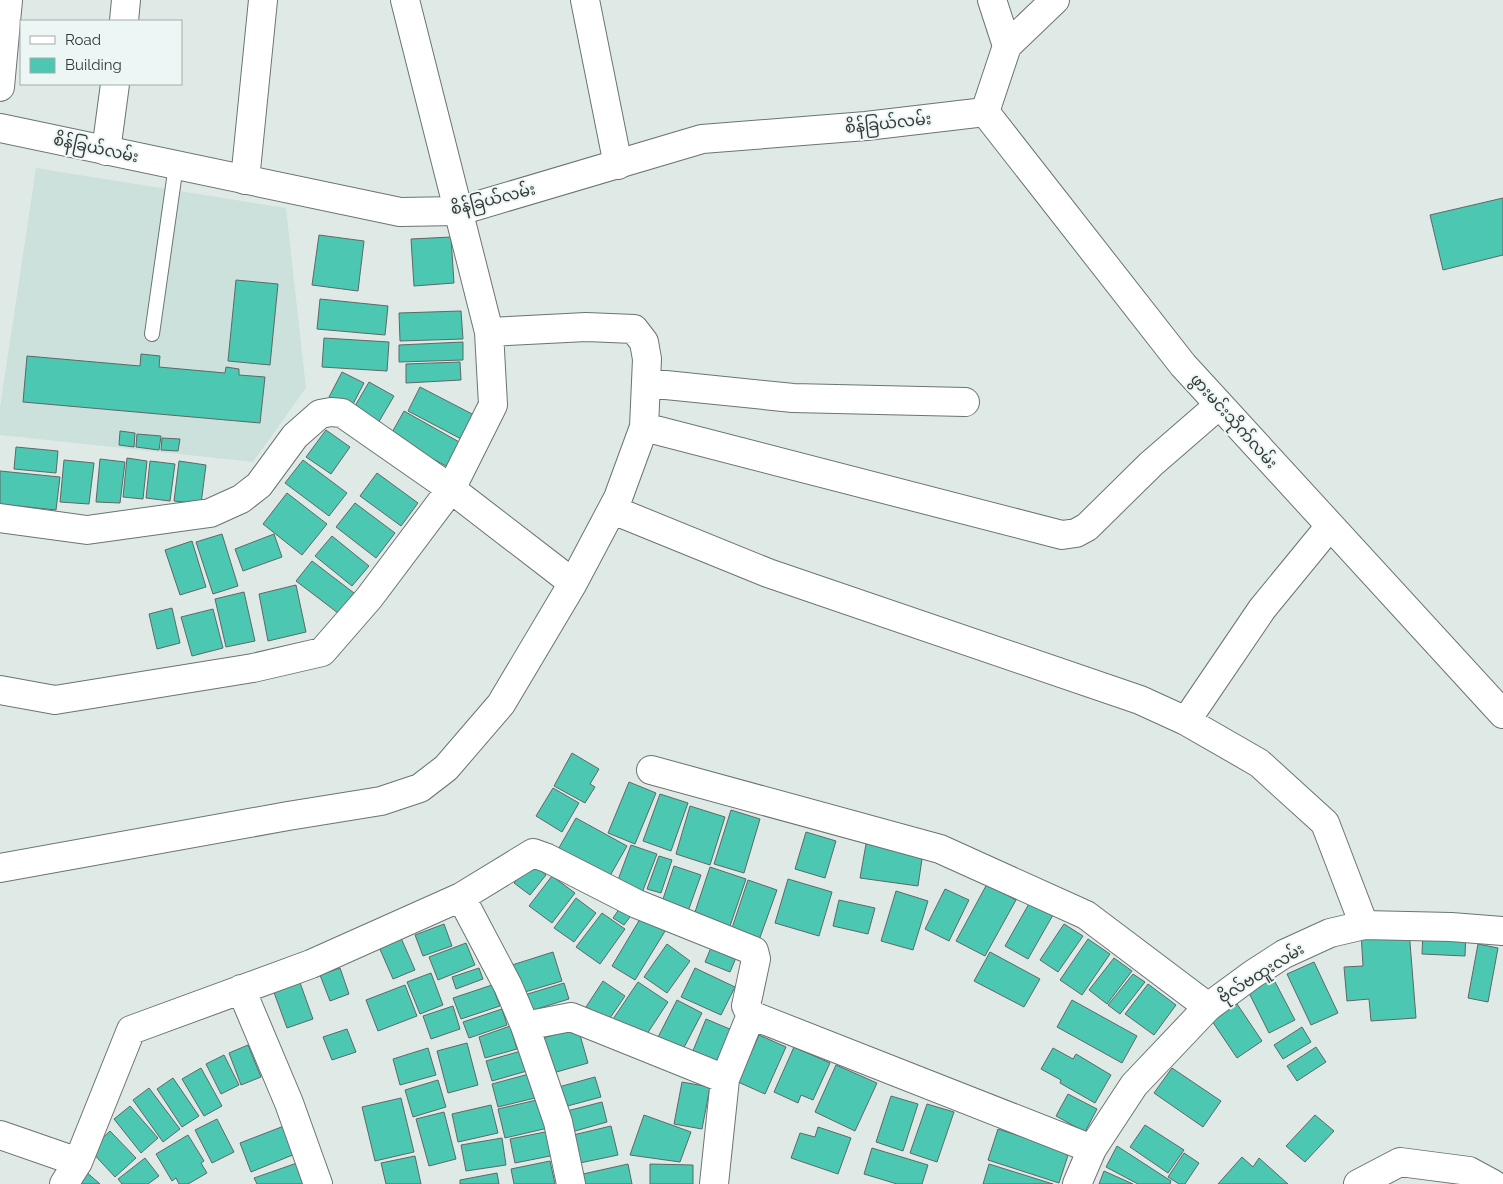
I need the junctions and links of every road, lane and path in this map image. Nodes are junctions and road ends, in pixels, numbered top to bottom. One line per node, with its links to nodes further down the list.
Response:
1 (126, 0): 8 (street)
2 (264, 0): 17 (street)
3 (404, 0): 18 (street)
4 (585, 0): 16 (street)
5 (992, 0): 9 (street)
6 (1055, 0): 9 (street)
7 (4, 11): 11 (street)
8 (124, 20)
9 (1007, 46): 12 (street)
10 (115, 85): 14 (street)
11 (0, 87)
12 (985, 112): 16 (street, စိန်ခြယ်လမ်း); 23 (street, ဖွားမင်းသိုက်လမ်း)
13 (0, 128): 14 (street, စိန်ခြယ်လမ်း)
14 (106, 150): 15 (street, စိန်ခြယ်လမ်း)
15 (176, 165): 17 (street, စိန်ခြယ်လမ်း); 20 (lane)
16 (618, 165): 18 (street, စိန်ခြယ်လမ်း)
17 (245, 180): 18 (street, စိန်ခြယ်လမ်း)
18 (459, 211): 19 (street)
19 (489, 332): 21 (street); 25 (street)
20 (152, 334)
21 (646, 383): 22 (street); 24 (street)
22 (965, 402)
23 (1219, 405): 24 (street); 28 (street, ဖွားမင်းသိုက်လမ်း)
24 (644, 427): 26 (street)
25 (451, 489): 27 (street); 29 (street); 30 (street)
26 (612, 510): 29 (street); 32 (street)
27 (0, 518)
28 (1330, 526): 31 (street, ဖွားမင်းသိုက်လမ်း); 32 (street)
29 (573, 582): 34 (street)
30 (0, 690)
31 (1503, 714)
32 (1186, 721): 36 (street)
33 (651, 770): 39 (street)
34 (1, 873)
35 (461, 897): 38 (street); 40 (street); 41 (street)
36 (1364, 925): 37 (street, ဗိုလ်ဗထူးလမ်း); 39 (street, ဗိုလ်ဗထူးလမ်း)
37 (1503, 931)
38 (241, 989): 45 (street); 47 (street)
39 (1208, 1007): 44 (street, ဗိုလ်ဗထူးလမ်း)
40 (751, 1015): 42 (street); 44 (street)
41 (525, 1026): 42 (street); 48 (street)
42 (725, 1079): 49 (street)
43 (0, 1135): 45 (street)
44 (1092, 1149): 50 (street, ဗိုလ်ဗထူးလမ်း)
45 (71, 1173)
46 (1360, 1183): 51 (street)
47 (318, 1184)
48 (571, 1184)
49 (714, 1184)
50 (1077, 1184)
51 (1493, 1184)

